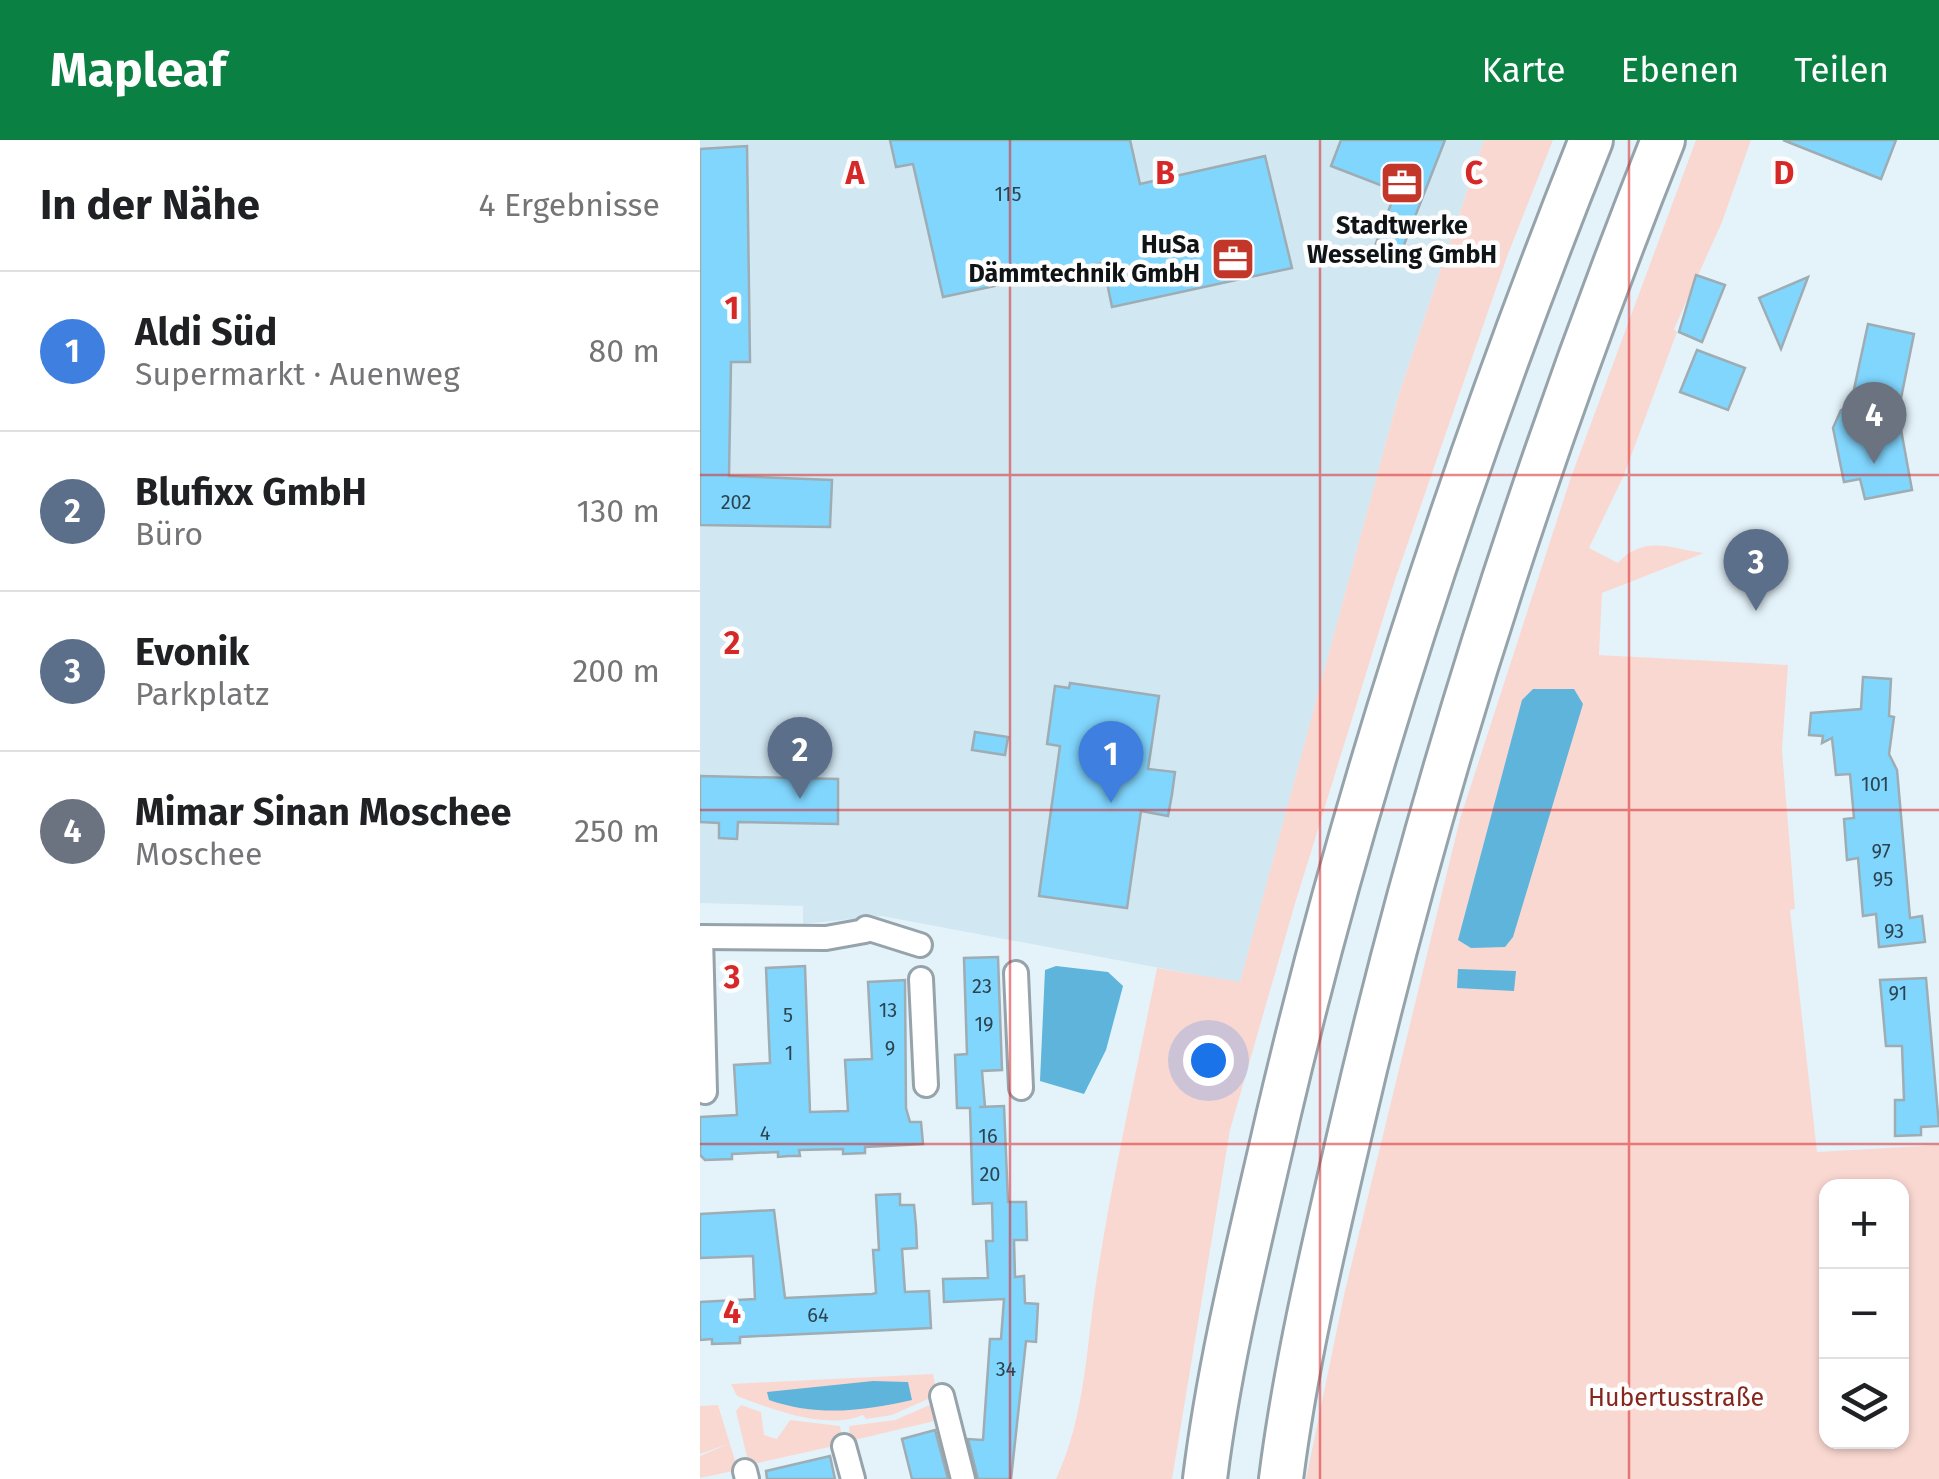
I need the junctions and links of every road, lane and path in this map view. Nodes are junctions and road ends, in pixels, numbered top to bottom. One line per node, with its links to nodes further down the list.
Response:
1 (1591, 140): 14 (highway)
2 (1663, 140): 15 (highway)
3 (700, 937): 4 (street); 9 (street)
4 (920, 945)
5 (1016, 974): 8 (street)
6 (921, 978): 7 (street)
7 (926, 1085)
8 (1020, 1088)
9 (705, 1092)
10 (942, 1396): 13 (street)
11 (844, 1446): 12 (street)
12 (853, 1479)
13 (963, 1479)
14 (1205, 1479)
15 (1280, 1479)

